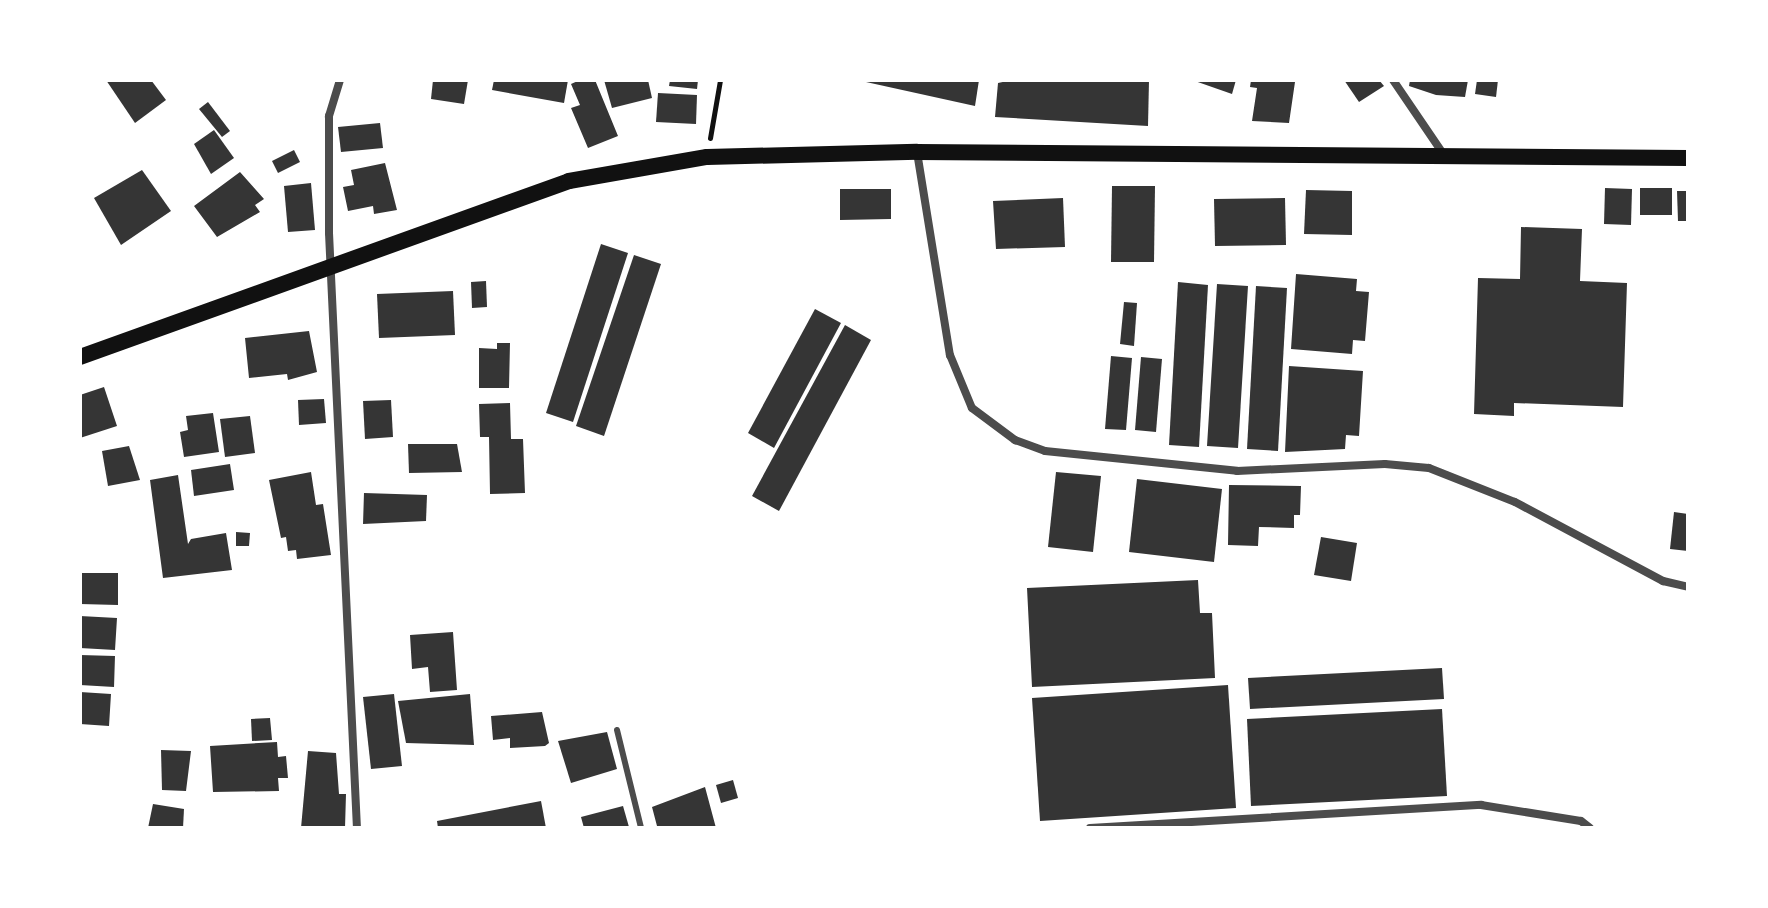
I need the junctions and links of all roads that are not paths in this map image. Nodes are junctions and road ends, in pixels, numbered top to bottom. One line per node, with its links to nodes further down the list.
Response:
1 (340, 80): 6 (street)
2 (1393, 80): 4 (street)
3 (917, 152): 4 (main road); 6 (main road); 8 (street)
4 (1446, 158): 5 (main road)
5 (1688, 158)
6 (333, 265): 7 (main road); 10 (street)
7 (80, 357)
8 (1688, 587)
9 (617, 730): 11 (lane)
10 (357, 828)
11 (641, 828)
12 (1090, 828): 13 (street)
13 (1590, 828)

